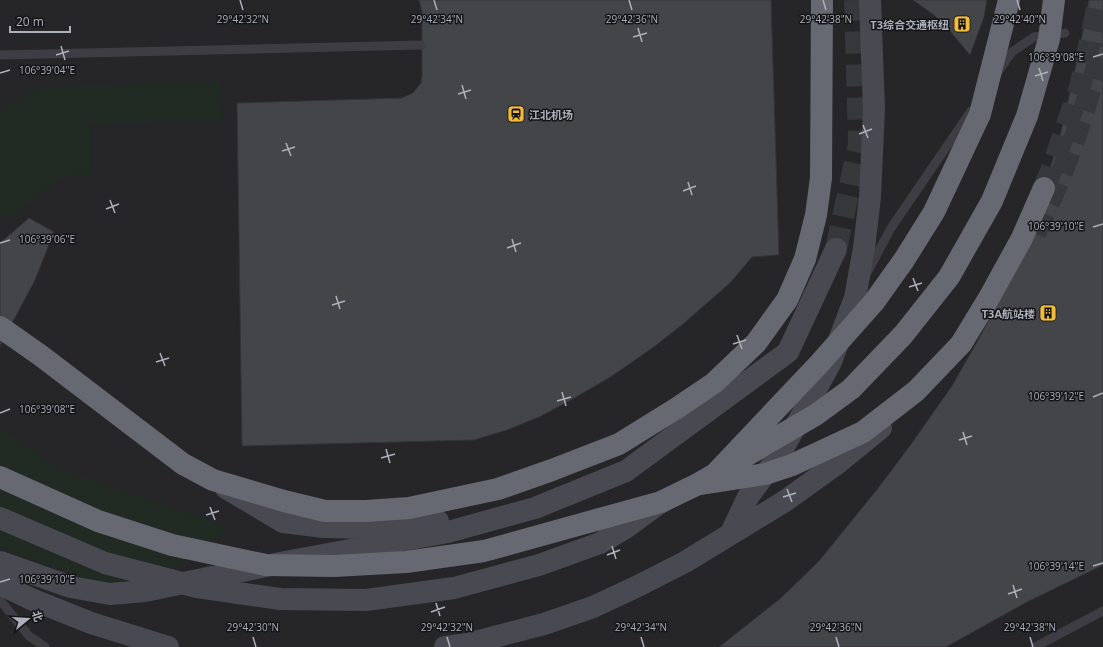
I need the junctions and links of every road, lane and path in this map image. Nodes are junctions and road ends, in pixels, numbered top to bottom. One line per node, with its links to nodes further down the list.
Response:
1 (822, 0): 15 (highway)
2 (870, 0): 11 (main road)
3 (1008, 0): 13 (highway, bridge)
4 (1054, 0): 13 (highway, bridge)
5 (1065, 33): 11 (lane)
6 (421, 45): 7 (lane)
7 (0, 55)
8 (1044, 188): 16 (highway, bridge)
9 (836, 249): 18 (main road)
10 (1008, 284): 20 (main road)
11 (855, 298): 20 (main road)
12 (0, 327): 15 (highway)
13 (715, 474): 16 (highway, bridge)
14 (0, 477): 17 (highway, bridge)
15 (213, 480): 18 (main road)
16 (696, 485): 17 (highway, bridge)
17 (661, 502): 19 (main road, bridge)
18 (535, 508): 21 (main road)
19 (0, 518)
20 (731, 533): 27 (main road)
21 (0, 562)
22 (0, 584): 26 (main road)
23 (0, 600): 25 (lane)
24 (1103, 611): 28 (lane)
25 (45, 647)
26 (165, 647)
27 (445, 647)
28 (1035, 647)

